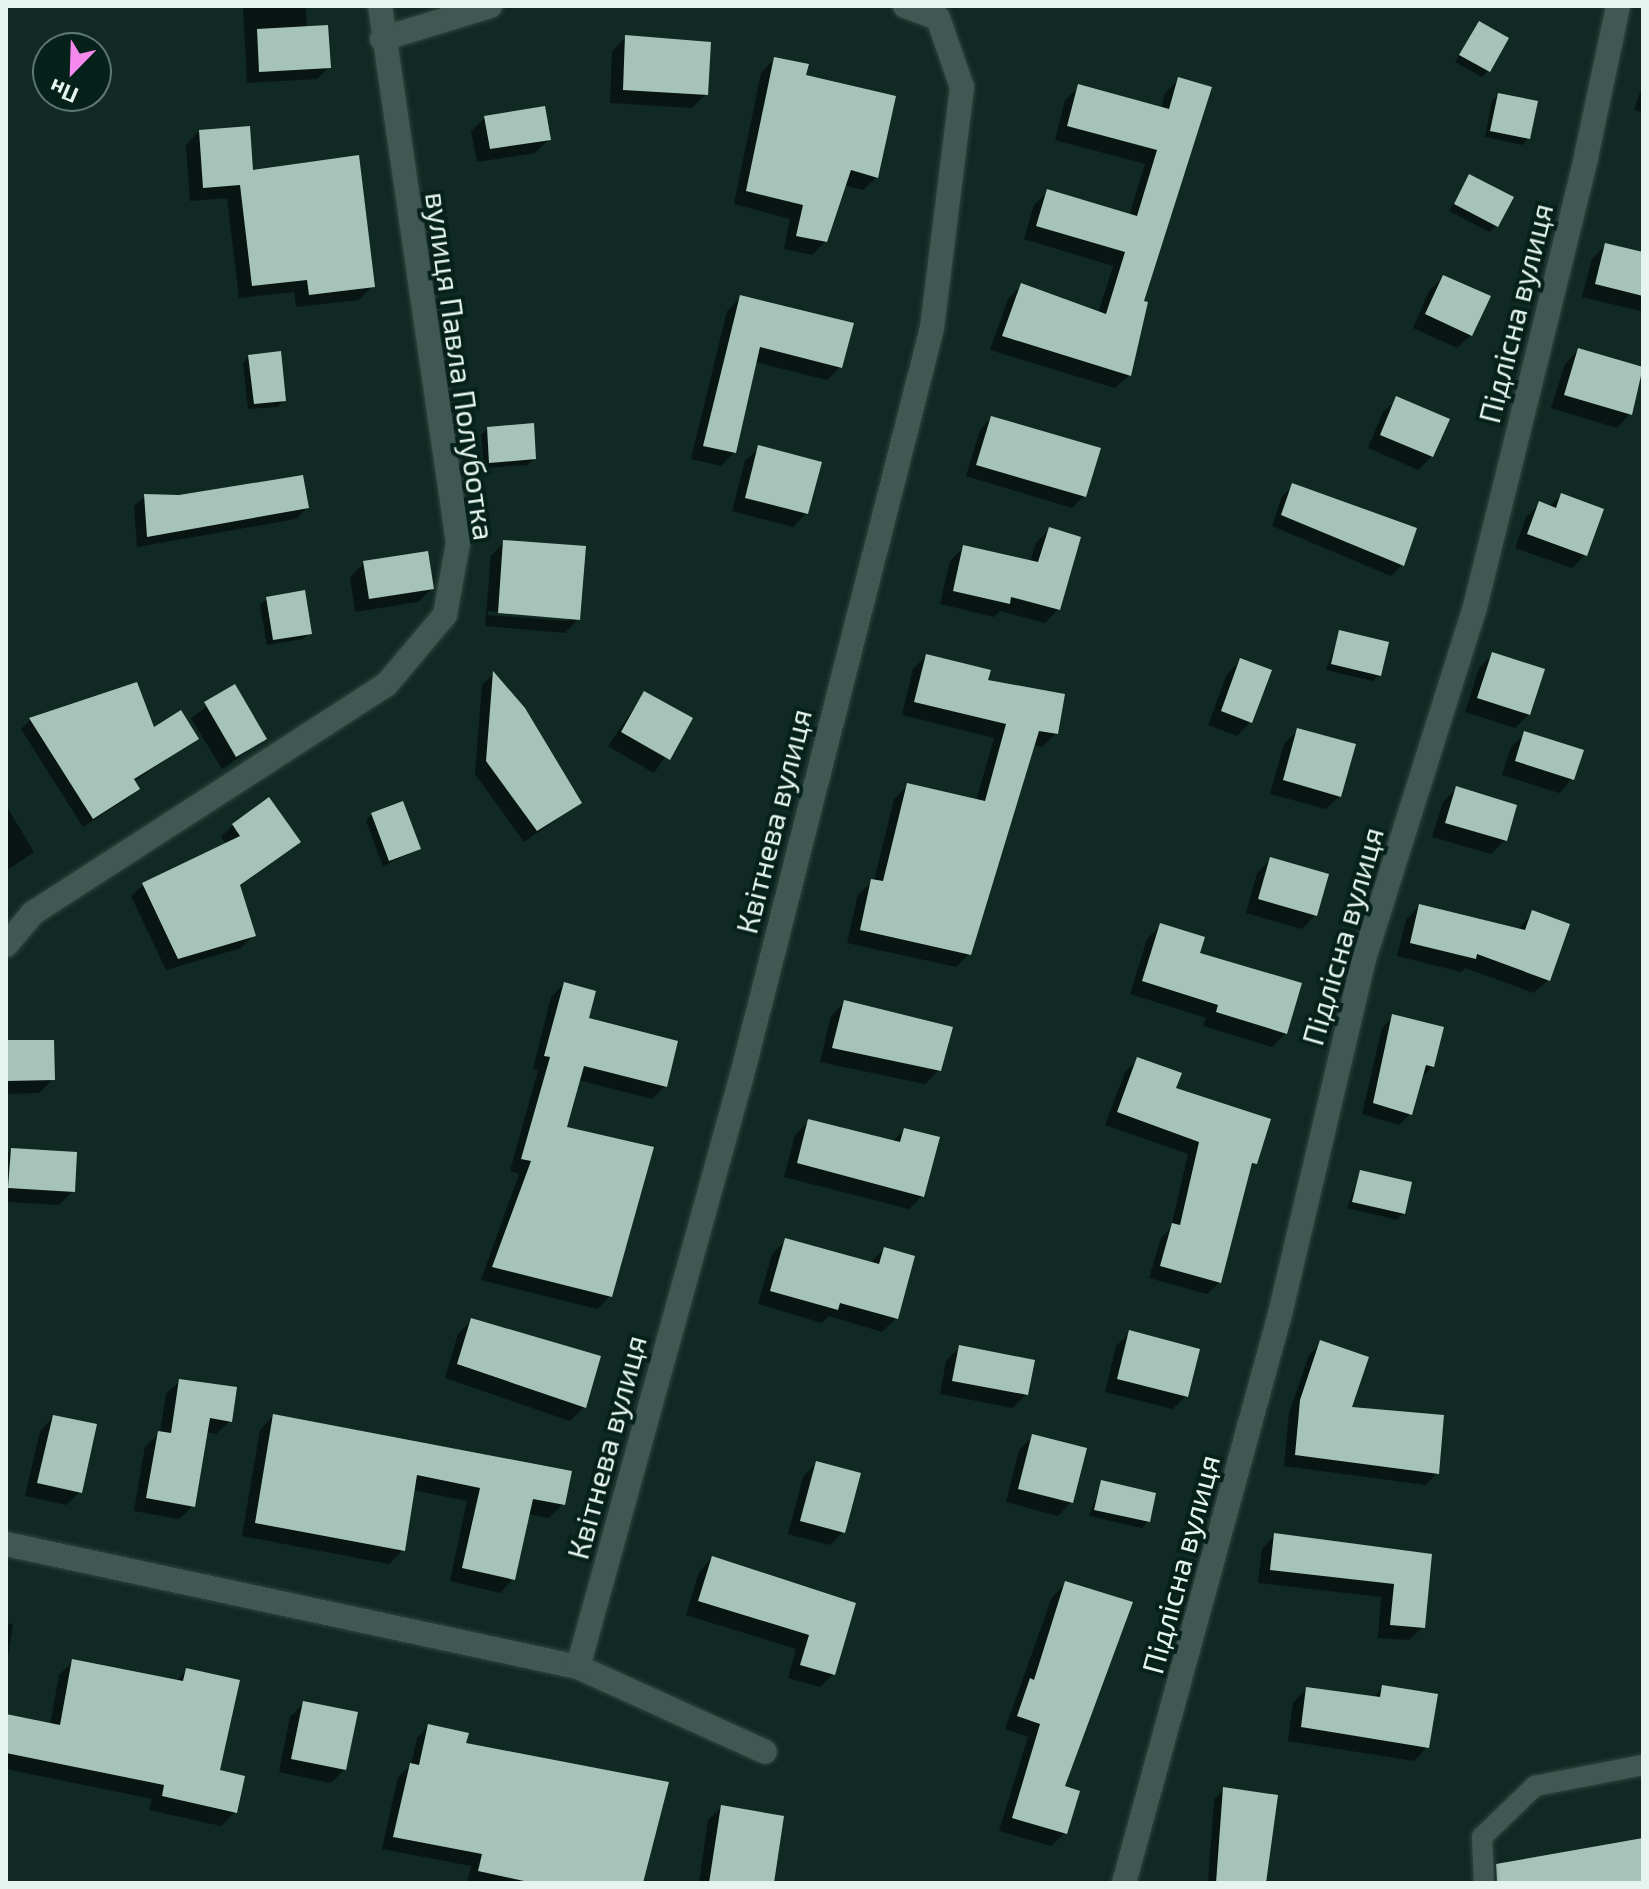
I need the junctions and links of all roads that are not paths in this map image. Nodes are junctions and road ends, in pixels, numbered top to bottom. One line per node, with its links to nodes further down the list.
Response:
1 (380, 6): 5 (street, вулиця Павла Полуботка)
2 (490, 6): 5 (street)
3 (905, 6): 8 (street, Квітнева вулиця)
4 (1618, 6): 11 (street, Підлісна вулиця)
5 (382, 39): 6 (street, вулиця Павла Полуботка)
6 (6, 945)
7 (6, 1544): 8 (street)
8 (578, 1667): 9 (street)
9 (765, 1752)
10 (1643, 1765): 12 (lane)
11 (1124, 1883)
12 (1484, 1883)

